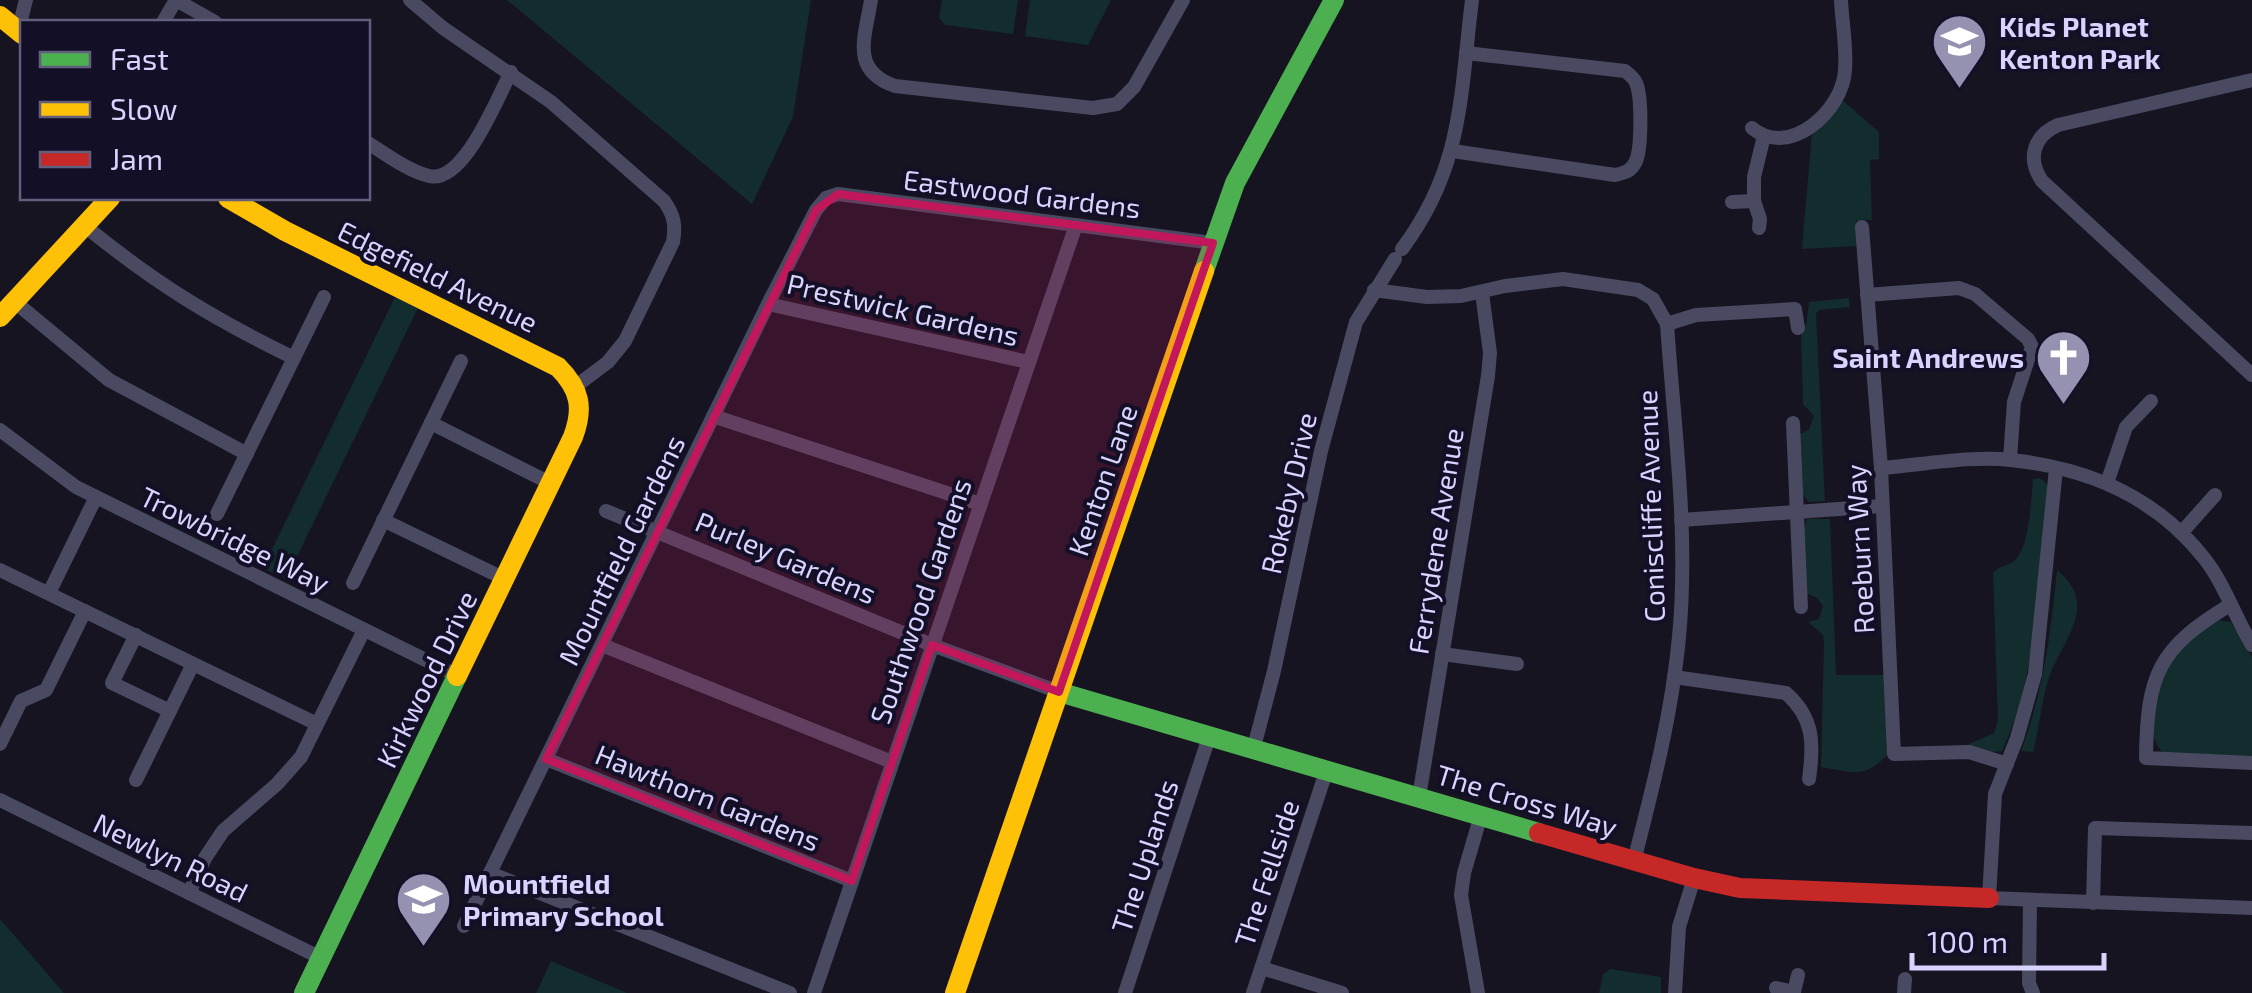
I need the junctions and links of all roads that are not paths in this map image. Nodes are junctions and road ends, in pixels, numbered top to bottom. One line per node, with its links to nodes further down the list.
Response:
1 (176, 0): 9 (street)
2 (410, 0): 12 (street)
3 (871, 0): 4 (street)
4 (1183, 0)
5 (1334, 0): 25 (street, Kenton Lane)
6 (1472, 0): 11 (street, Rokeby Drive)
7 (1841, 0): 19 (street)
8 (0, 16): 10 (street)
9 (211, 20)
10 (20, 33)
11 (1466, 52): 15 (street, Rokeby Drive); 15 (street)
12 (511, 72): 14 (street); 38 (street)
13 (2252, 80): 37 (street)
14 (370, 144)
15 (1453, 152): 26 (street, Rokeby Drive)
16 (826, 198): 21 (street, Eastwood Gardens); 30 (street, Mountfield Gardens)
17 (108, 200): 22 (street)
18 (231, 200): 38 (street, Edgefield Avenue)
19 (1754, 201): 20 (street); 24 (street)
20 (1732, 202)
21 (1076, 225): 25 (street, Eastwood Gardens); 36 (street, Southwood Gardens)
22 (85, 226): 31 (street); 34 (street)
23 (1862, 226): 28 (street, Roeburn Way)
24 (1759, 228)
25 (1213, 243): 79 (street, Kenton Lane)
26 (1374, 290): 27 (street); 84 (street, Rokeby Drive)
27 (1482, 293): 32 (street); 74 (street, Ferrydene Avenue)
28 (1867, 295): 45 (street); 46 (street, Roeburn Way)
29 (324, 297): 34 (street)
30 (768, 304): 36 (street, Prestwick Gardens); 40 (street, Mountfield Gardens)
31 (6, 307): 44 (street)
32 (1667, 324): 33 (street); 58 (street, Coniscliffe Avenue)
33 (1798, 328)
34 (294, 358): 44 (street)
35 (461, 361): 42 (street)
36 (1028, 362): 52 (street, Southwood Gardens)
37 (2252, 374)
38 (573, 382): 49 (street, Kirkwood Drive)
39 (2151, 401): 48 (street)
40 (714, 416): 52 (street); 59 (street, Mountfield Gardens)
41 (1793, 423): 55 (street)
42 (431, 424): 49 (street); 57 (street)
43 (0, 430): 51 (street, Trowbridge Way)
44 (247, 454): 56 (street)
45 (2010, 459): 46 (street); 47 (street)
46 (1881, 468): 53 (street, Roeburn Way)
47 (2056, 470): 48 (street); 88 (street)
48 (2107, 482): 60 (street)
49 (550, 483): 62 (street, Kirkwood Drive)
50 (2215, 495): 60 (street)
51 (96, 497): 64 (street); 69 (street, Trowbridge Way)
52 (980, 504): 72 (street, Southwood Gardens)
53 (1882, 506): 55 (street); 88 (street, Roeburn Way)
54 (606, 510): 59 (street, Purley Gardens)
55 (1796, 512): 58 (street); 65 (street)
56 (217, 514)
57 (383, 520): 62 (street); 63 (street)
58 (1681, 520): 78 (street, Coniscliffe Avenue)
59 (658, 530): 71 (street, Mountfield Gardens); 72 (street, Purley Gardens)
60 (2182, 532): 68 (street)
61 (0, 570): 64 (street)
62 (505, 579): 77 (street, Kirkwood Drive)
63 (353, 583)
64 (49, 594): 66 (street)
65 (1802, 607)
66 (85, 610): 70 (street); 83 (street)
67 (2252, 611): 68 (street)
68 (2233, 612): 73 (street); 87 (street)
69 (364, 630): 77 (street, Trowbridge Way); 81 (street)
70 (136, 635): 75 (street); 80 (street)
71 (602, 645): 85 (street, Mountfield Gardens); 86 (street)
72 (932, 645): 79 (street, Purley Gardens); 86 (street, Southwood Gardens)
73 (2252, 645)
74 (1442, 654): 76 (street); 92 (street, Ferrydene Avenue)
75 (192, 664): 80 (street); 81 (street)
76 (1518, 664)
77 (458, 676): 106 (street, Kirkwood Drive)
78 (1674, 678): 90 (street); 96 (street, Coniscliffe Avenue)
79 (1059, 692): 82 (street, The Cross Way); 113 (street, Kenton Lane)
80 (170, 711): 91 (street)
81 (318, 724): 100 (street)
82 (1210, 734): 84 (street, The Cross Way); 114 (street, The Uplands)
83 (0, 744)
84 (1254, 747): 89 (street, The Cross Way)
85 (546, 760): 97 (street, Mountfield Gardens); 99 (street, Hawthorn Gardens)
86 (892, 762): 99 (street, Southwood Gardens)
87 (2252, 763)
88 (2007, 764): 101 (street)
89 (1327, 769): 92 (street, The Cross Way); 107 (street, The Fellside)
90 (1809, 779)
91 (136, 780)
92 (1418, 796): 94 (street, The Cross Way)
93 (0, 800): 100 (street, Newlyn Road)
94 (1481, 815): 96 (street, The Cross Way); 117 (street)
95 (2252, 833): 103 (street)
96 (1634, 861): 98 (street, The Cross Way)
97 (490, 873): 105 (street, Mountfield Gardens); 111 (street)
98 (1694, 878): 101 (street, The Cross Way); 118 (street)
99 (852, 881): 112 (street, Southwood Gardens)
100 (188, 893): 106 (street, Newlyn Road)
101 (1990, 898): 102 (street)
102 (2030, 901): 103 (street); 120 (street)
103 (2093, 903): 104 (street)
104 (2252, 908)
105 (464, 926)
106 (321, 958): 110 (street, Kirkwood Drive)
107 (1262, 968): 115 (street, The Fellside); 116 (street)
108 (1798, 975): 119 (street)
109 (1776, 988): 119 (street)
110 (304, 993)
111 (790, 993)
112 (814, 993)
113 (955, 993)
114 (1125, 993)
115 (1253, 993)
116 (1342, 993)
117 (1478, 993)
118 (1674, 993)
119 (1794, 993)
120 (2033, 993)

